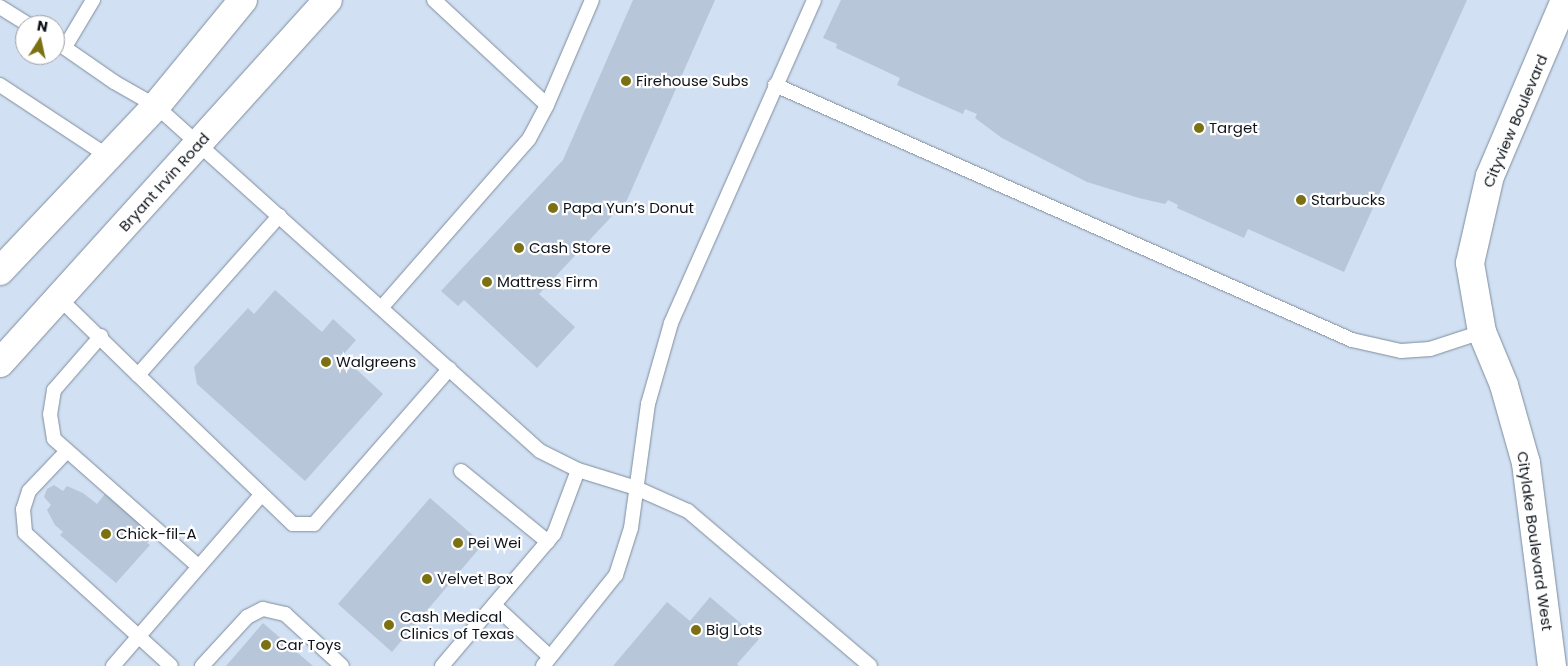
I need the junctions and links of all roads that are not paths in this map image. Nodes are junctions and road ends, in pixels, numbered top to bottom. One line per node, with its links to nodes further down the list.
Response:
1 (93, 0): 10 (lane)
2 (243, 0): 15 (main road)
3 (328, 0): 16 (main road, Bryant Irvin Road)
4 (434, 0): 14 (lane)
5 (592, 0): 14 (lane)
6 (814, 0): 13 (lane)
7 (1565, 0): 22 (main road, Cityview Boulevard)
8 (0, 7): 9 (lane)
9 (15, 16)
10 (65, 37)
11 (65, 48): 15 (lane)
12 (0, 85): 17 (lane)
13 (775, 85): 22 (lane); 30 (lane)
14 (547, 105): 21 (lane)
15 (156, 106): 16 (lane); 17 (main road)
16 (199, 143): 18 (lane); 20 (main road, Bryant Irvin Road)
17 (109, 157): 19 (main road)
18 (279, 216): 21 (lane); 26 (lane)
19 (0, 271)
20 (59, 298): 23 (lane); 24 (main road, Bryant Irvin Road)
21 (382, 307): 25 (lane)
22 (1482, 332): 43 (main road, Citylake Boulevard West)
23 (101, 336): 26 (lane); 27 (lane)
24 (0, 363)
25 (449, 369): 28 (lane); 31 (lane)
26 (138, 375): 31 (lane)
27 (67, 451): 33 (lane); 35 (lane)
28 (578, 470): 30 (lane); 32 (lane)
29 (461, 471): 32 (lane)
30 (636, 488): 36 (lane); 42 (lane)
31 (260, 496): 33 (lane)
32 (548, 542): 34 (lane)
33 (198, 566): 35 (lane)
34 (494, 605): 36 (lane); 41 (lane)
35 (138, 637): 37 (lane); 38 (lane)
36 (547, 662)
37 (113, 666)
38 (171, 666)
39 (202, 666): 40 (lane)
40 (342, 666)
41 (442, 666)
42 (870, 666)
43 (1552, 666)

